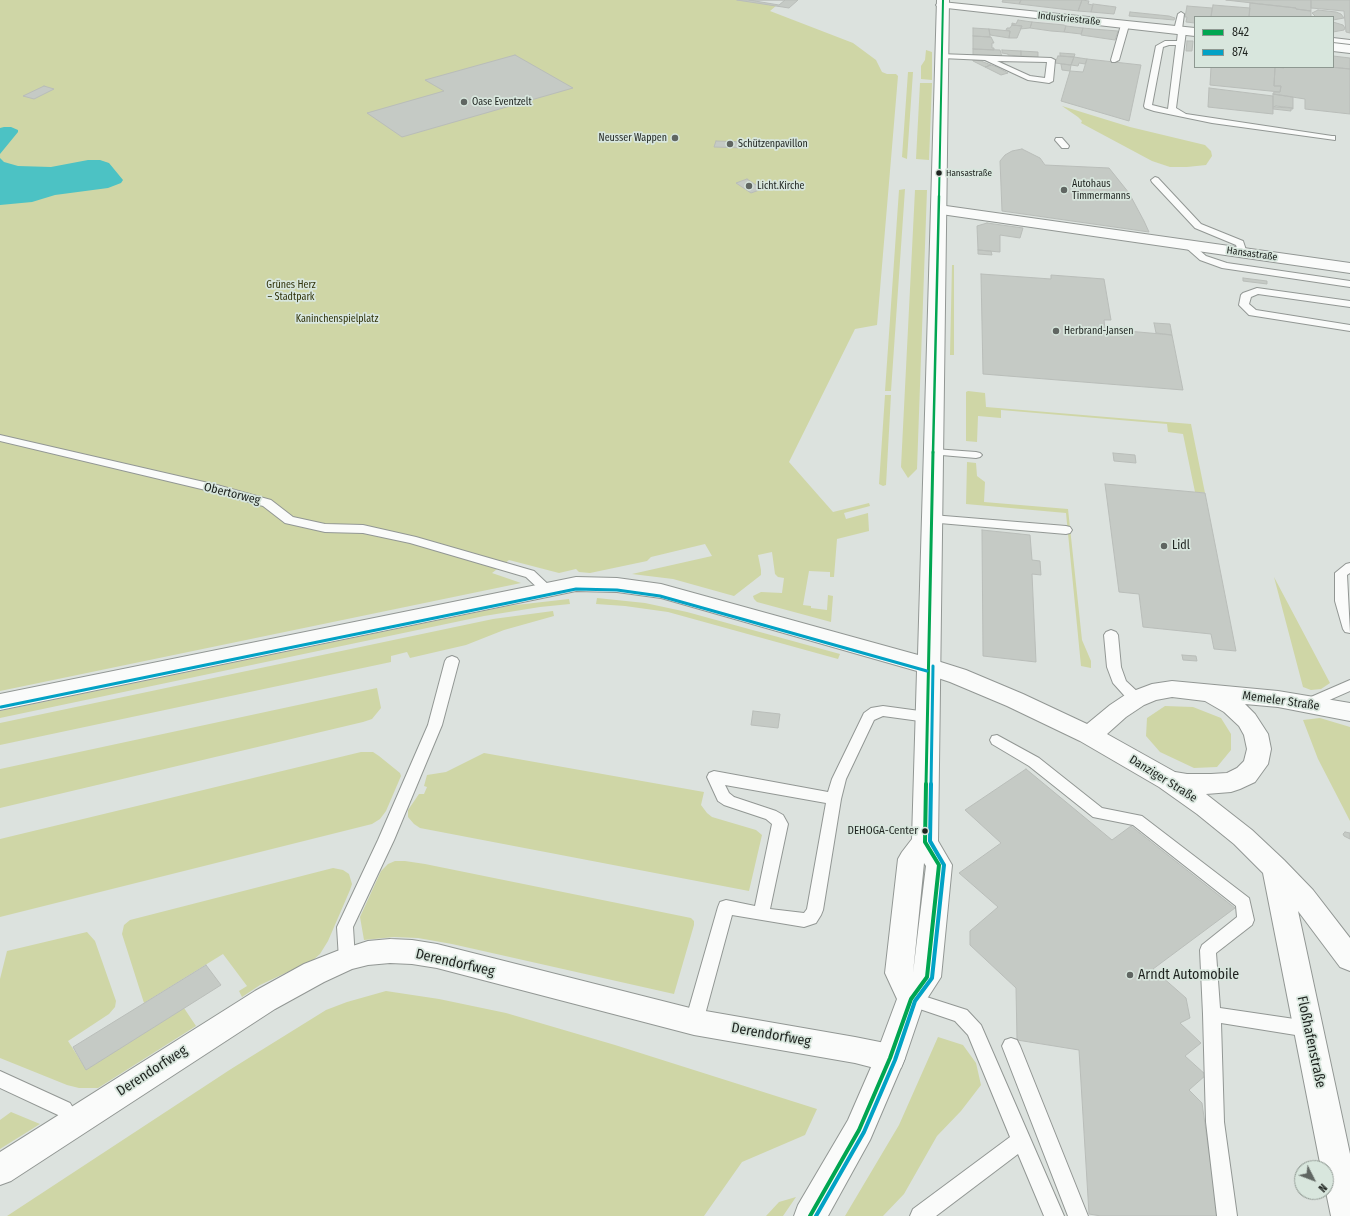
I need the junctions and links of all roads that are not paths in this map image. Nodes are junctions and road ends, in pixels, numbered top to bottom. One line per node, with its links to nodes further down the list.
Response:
1 (942, 3): 3 (street, Industriestraße); 11 (street)
2 (1181, 14): 4 (lane)
3 (1125, 25): 4 (street, Industriestraße); 13 (lane)
4 (1180, 30): 5 (street, Industriestraße); 8 (lane)
5 (1194, 32)
6 (1334, 37): 9 (lane)
7 (1334, 40): 9 (lane)
8 (1180, 43): 14 (lane); 14 (lane)
9 (1349, 43): 10 (street)
10 (1334, 47)
11 (942, 56): 12 (lane); 17 (street)
12 (986, 58): 12 (lane)
13 (1115, 60)
14 (1177, 113): 15 (lane)
15 (1332, 138)
16 (1155, 180): 19 (lane)
17 (939, 210): 18 (street, Hansastraße); 25 (street)
18 (1188, 245): 19 (street, Hansastraße); 21 (lane)
19 (1242, 252): 20 (street, Hansastraße)
20 (1350, 268)
21 (1350, 284)
22 (1350, 304): 23 (lane)
23 (1350, 328)
24 (0, 438): 30 (lane, Obertorweg)
25 (934, 452): 26 (lane); 27 (street)
26 (976, 454)
27 (932, 519): 28 (lane); 34 (street)
28 (1066, 530)
29 (1350, 567): 31 (lane)
30 (546, 589): 34 (street, Danziger Straße); 38 (street, Danziger Straße)
31 (1350, 629)
32 (1111, 635): 37 (lane)
33 (452, 661): 48 (lane)
34 (928, 666): 41 (street); 42 (street, Danziger Straße)
35 (1350, 685): 39 (lane)
36 (1211, 692): 37 (street, Memeler Straße); 39 (street, Memeler Straße); 44 (street, Memeler Straße)
37 (1136, 699): 42 (street, Memeler Straße)
38 (0, 702)
39 (1310, 704): 40 (street, Memeler Straße)
40 (1350, 712)
41 (927, 717): 45 (lane); 50 (street)
42 (1088, 735): 44 (street, Danziger Straße)
43 (997, 740): 51 (lane)
44 (1168, 780): 46 (street, Danziger Straße)
45 (834, 798): 47 (lane); 47 (lane)
46 (1275, 868): 49 (street, Danziger Straße); 53 (street, Floßhafenstraße)
47 (761, 914): 52 (lane)
48 (347, 959): 52 (street, Derendorfweg); 57 (street, Derendorfweg)
49 (1350, 959)
50 (911, 1000): 55 (street); 58 (lane)
51 (1212, 1014): 53 (lane); 64 (lane)
52 (694, 1022): 55 (street, Derendorfweg)
53 (1308, 1029): 65 (street, Floßhafenstraße)
54 (1011, 1046): 63 (lane)
55 (890, 1058): 60 (street)
56 (0, 1079): 57 (lane)
57 (72, 1122): 59 (street, Derendorfweg)
58 (1021, 1140): 61 (lane); 62 (lane)
59 (0, 1170)
60 (810, 1216)
61 (920, 1216)
62 (1054, 1216)
63 (1078, 1216)
64 (1227, 1216)
65 (1347, 1216)

